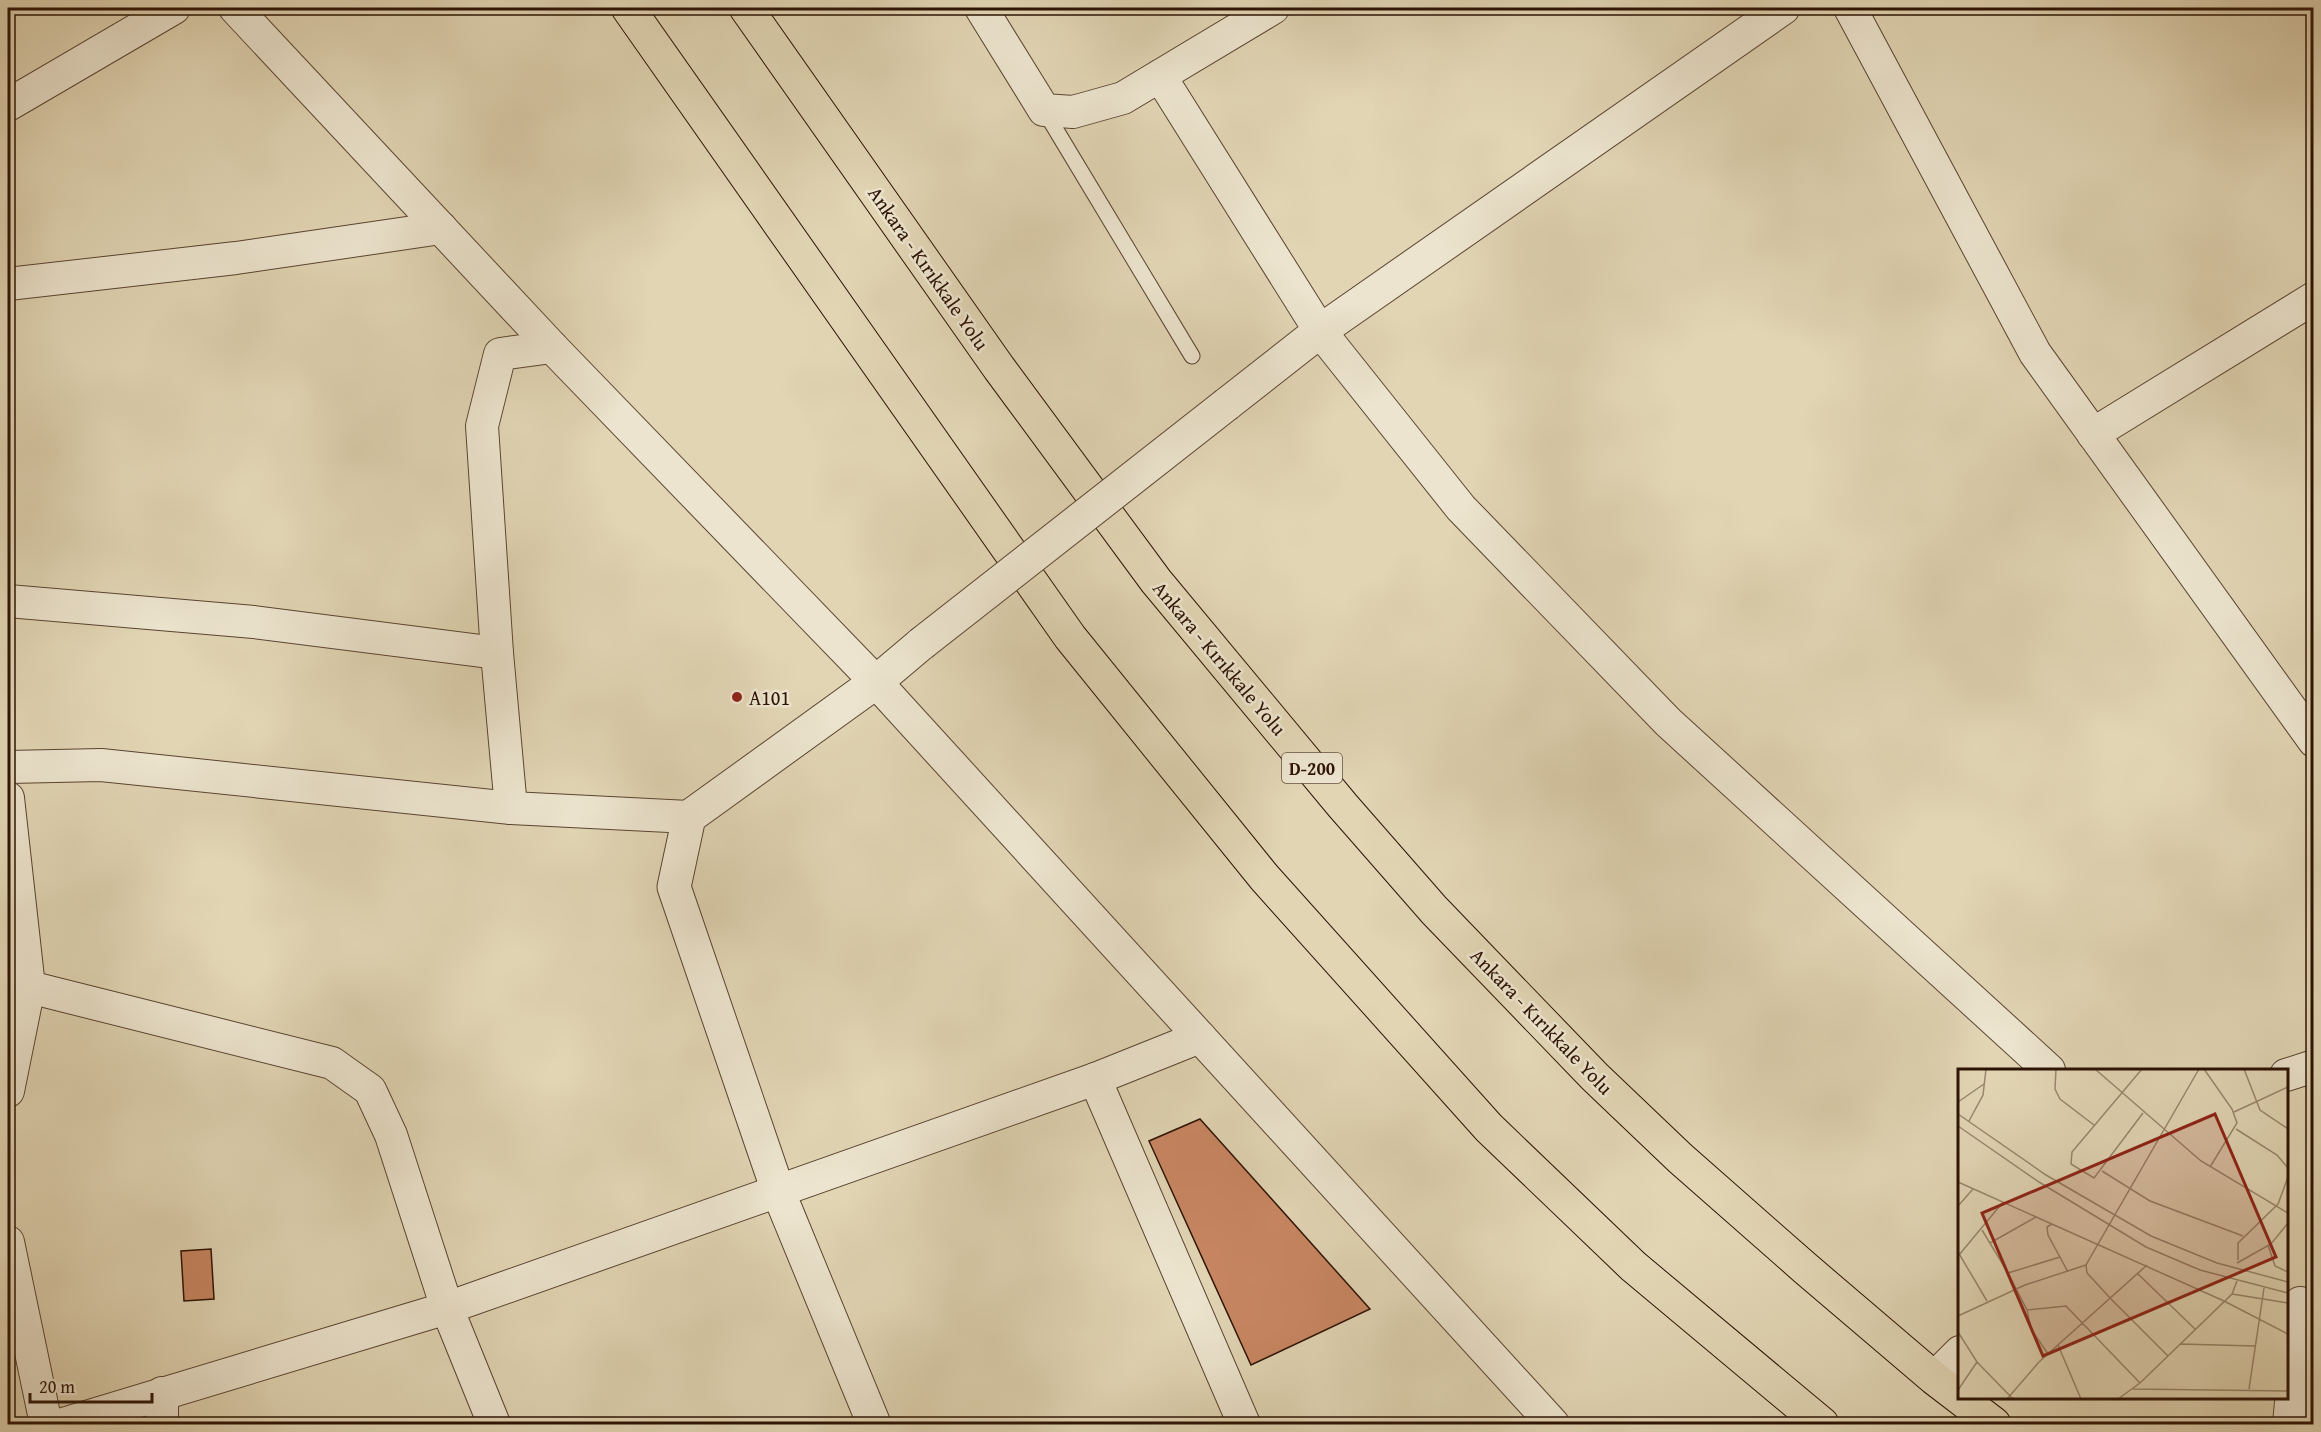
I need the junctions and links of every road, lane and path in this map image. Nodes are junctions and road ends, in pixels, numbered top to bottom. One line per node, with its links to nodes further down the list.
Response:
1 (174, 8): 10 (street)
2 (235, 8): 12 (street)
3 (628, 8): 50 (highway)
4 (746, 8): 39 (highway, Ankara - Kırıkkale Yolu / D-200)
5 (981, 8): 11 (street)
6 (1273, 8): 9 (street)
7 (1783, 8): 15 (street)
8 (1850, 8): 18 (street)
9 (1160, 76): 11 (street); 15 (street)
10 (8, 105)
11 (1044, 110): 17 (lane)
12 (441, 228): 13 (street); 16 (street)
13 (8, 284)
14 (2313, 298): 18 (street)
15 (1320, 331): 21 (street, bridge); 30 (street)
16 (552, 347): 20 (street); 21 (street)
17 (1192, 356)
18 (2093, 434): 22 (street)
19 (8, 601): 20 (street)
20 (497, 653): 25 (street)
21 (876, 682): 26 (street); 28 (street)
22 (2313, 741)
23 (8, 767): 25 (street)
24 (8, 798): 27 (street)
25 (511, 808): 26 (street)
26 (689, 817): 34 (street)
27 (29, 987): 33 (street); 37 (street)
28 (1200, 1037): 32 (street); 49 (street)
29 (2313, 1066): 31 (street)
30 (2047, 1069)
31 (2288, 1074)
32 (1095, 1079): 34 (street); 48 (street)
33 (8, 1092)
34 (778, 1191): 37 (street); 47 (street)
35 (8, 1242): 43 (street)
36 (2300, 1303): 52 (street)
37 (447, 1308): 40 (street); 46 (street)
38 (1958, 1353): 39 (street)
39 (1934, 1378): 41 (highway, Ankara - Kırıkkale Yolu / D-200)
40 (162, 1393): 44 (street); 45 (street)
41 (1958, 1397)
42 (1961, 1399): 51 (highway, Ankara - Kırıkkale Yolu / D-200)
43 (46, 1425)
44 (63, 1425)
45 (162, 1425)
46 (494, 1425)
47 (874, 1425)
48 (1244, 1425)
49 (1554, 1425)
50 (1822, 1425)
51 (1994, 1425)
52 (2289, 1425)

